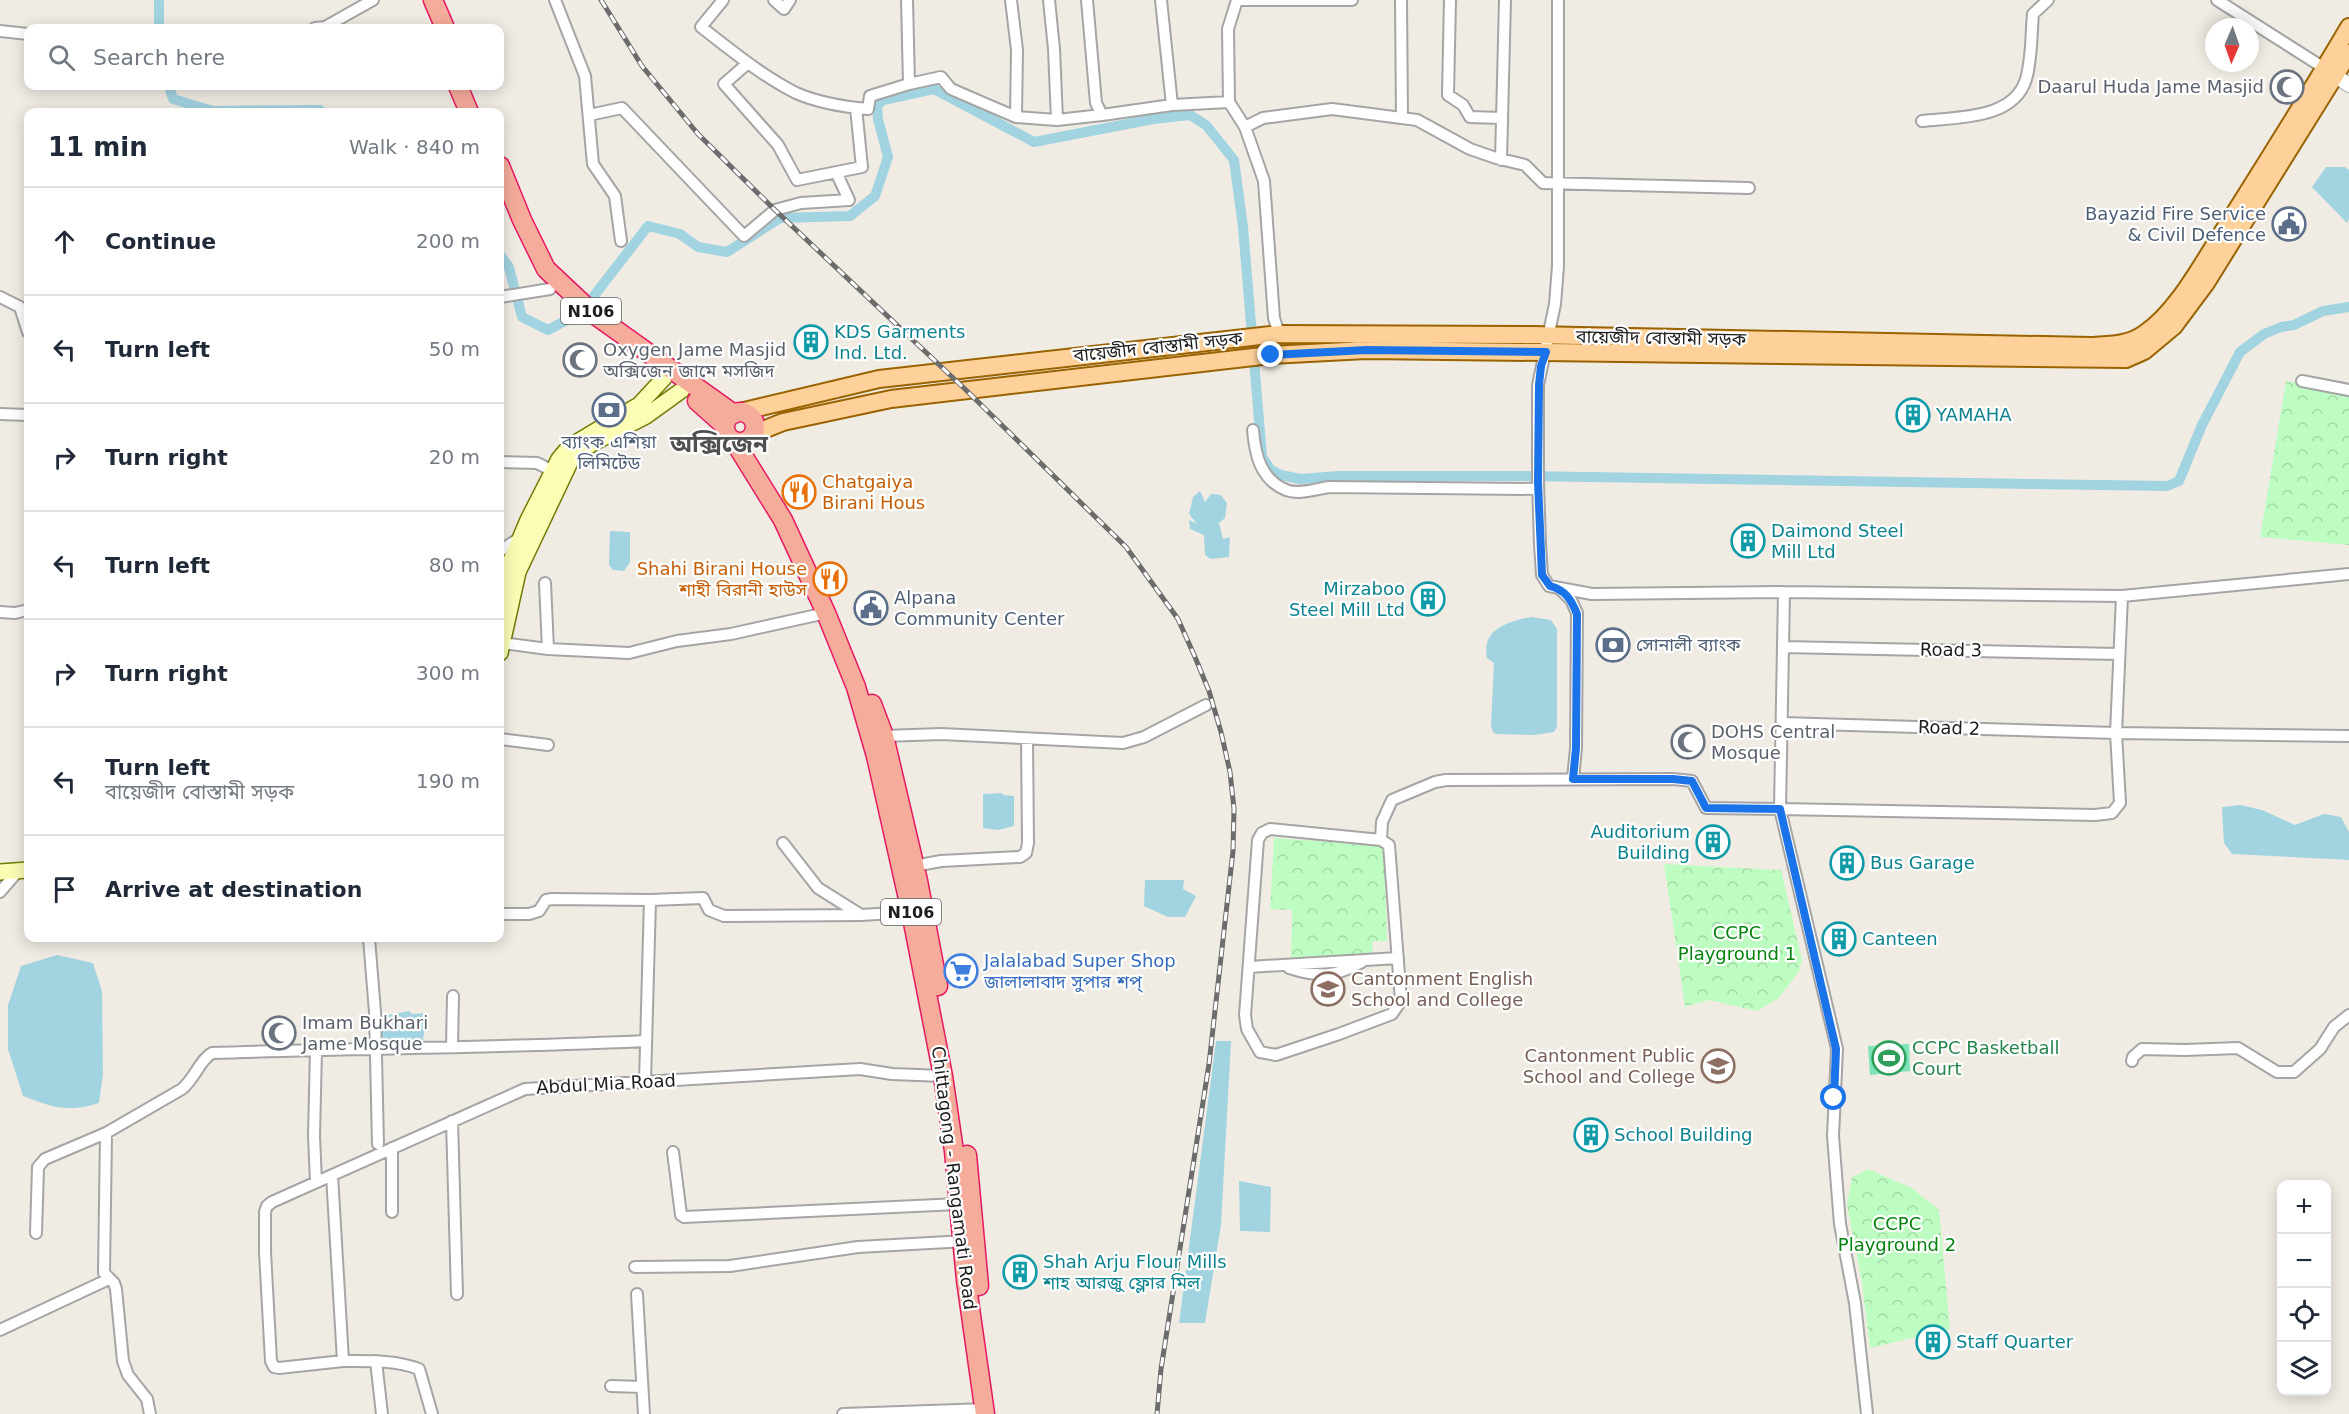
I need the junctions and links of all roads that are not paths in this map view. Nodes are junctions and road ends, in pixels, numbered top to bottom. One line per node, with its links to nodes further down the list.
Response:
1 (374, 0): 21 (street)
2 (424, 0): 22 (highway)
3 (433, 0): 23 (highway)
4 (555, 0): 38 (street)
5 (723, 0): 28 (street)
6 (774, 0): 7 (street)
7 (790, 0)
8 (907, 0): 30 (street)
9 (1011, 0): 40 (street)
10 (1049, 0): 43 (street)
11 (1087, 0): 39 (street)
12 (1161, 0): 34 (street)
13 (1237, 0): 14 (street); 33 (street)
14 (1352, 0)
15 (1401, 0): 41 (street)
16 (1450, 0): 42 (street)
17 (1505, 0): 42 (street)
18 (1558, 0): 49 (street)
19 (2048, 0): 44 (street)
20 (2217, 0): 29 (street)
21 (330, 24)
22 (433, 24)
23 (443, 24)
24 (2349, 27): 29 (main road, বায়েজীদ বোস্তামী সড়ক)
25 (0, 31): 26 (street)
26 (24, 34)
27 (2349, 53): 29 (main road, বায়েজীদ বোস্তামী সড়ক)
28 (748, 63): 37 (street); 47 (street)
29 (2336, 76): 58 (main road, বায়েজীদ বোস্তামী সড়ক)
30 (909, 84): 37 (street); 40 (street)
31 (460, 90): 35 (highway)
32 (469, 90): 36 (highway)
33 (1229, 102): 34 (street); 45 (street)
34 (1172, 105): 39 (street)
35 (467, 108)
36 (476, 108)
37 (856, 108): 47 (street)
38 (589, 115): 47 (street); 52 (street)
39 (1102, 116): 43 (street)
40 (1016, 117): 43 (street)
41 (1402, 118): 45 (street); 46 (street)
42 (1502, 118): 46 (street)
43 (1057, 120)
44 (1922, 120)
45 (1245, 127): 57 (street)
46 (1501, 160): 49 (street)
47 (836, 172)
48 (504, 176): 65 (highway, N106)
49 (1557, 184): 50 (street); 58 (street)
50 (1749, 188)
51 (504, 202): 53 (highway, N106)
52 (621, 241)
53 (550, 289): 54 (street); 59 (highway, N106)
54 (504, 296)
55 (0, 297): 56 (street)
56 (24, 320)
57 (1275, 334): 58 (main road, বায়েজীদ বোস্তামী সড়ক); 65 (main road, বায়েজীদ বোস্তামী সড়ক)
58 (1548, 344): 65 (main road, বায়েজীদ বোস্তামী সড়ক); 69 (street)
59 (664, 378): 61 (highway, N106); 68 (main road)
60 (2302, 381): 62 (street)
61 (682, 390): 65 (highway, N106); 81 (main road)
62 (2349, 390)
63 (0, 414): 64 (street)
64 (24, 415)
65 (738, 428): 80 (highway, Chittagong - Rangamati Road / N106); 89 (highway, Chittagong - Rangamati Road / N106)
66 (1253, 430): 69 (street)
67 (504, 462): 68 (street)
68 (553, 471): 70 (main road)
69 (1538, 486): 75 (street)
70 (521, 536): 71 (street); 73 (main road)
71 (504, 548)
72 (2349, 574): 77 (street)
73 (504, 582)
74 (545, 583): 84 (street)
75 (1560, 589): 76 (street); 94 (street)
76 (1784, 592): 77 (street); 82 (street)
77 (2122, 596): 85 (street)
78 (24, 611): 79 (street)
79 (0, 612)
80 (826, 613): 84 (street); 106 (highway, Chittagong - Rangamati Road / N106)
81 (504, 635)
82 (1783, 647): 85 (street, Road 3); 87 (street)
83 (504, 648): 84 (street)
84 (548, 649)
85 (2119, 654): 88 (street)
86 (1206, 705): 91 (street)
87 (1782, 723): 88 (street, Road 2); 95 (street)
88 (2116, 733): 90 (street, Road 2); 95 (street)
89 (884, 736): 91 (street); 99 (highway, Chittagong - Rangamati Road / N106)
90 (2349, 736)
91 (1027, 739): 99 (street)
92 (504, 740): 93 (street)
93 (548, 745)
94 (1573, 779): 95 (street); 96 (street)
95 (1780, 809): 147 (street)
96 (1381, 840): 110 (street); 111 (street)
97 (783, 843): 108 (street)
98 (0, 862): 100 (main road)
99 (914, 866): 131 (highway, Chittagong - Rangamati Road / N106)
100 (24, 867)
101 (24, 867): 103 (main road)
102 (24, 868): 104 (street)
103 (0, 872)
104 (0, 892)
105 (650, 900): 107 (street); 108 (street); 114 (street)
106 (911, 912): 108 (street); 119 (highway, Chittagong - Rangamati Road / N106)
107 (504, 914)
108 (861, 915)
109 (369, 942): 116 (street)
110 (1398, 958): 111 (street); 111 (street)
111 (1249, 967)
112 (453, 996): 115 (street)
113 (2349, 1015): 118 (street)
114 (645, 1041): 115 (street); 120 (street)
115 (452, 1047): 116 (street)
116 (376, 1048): 117 (street); 123 (street)
117 (316, 1050): 122 (street); 127 (street)
118 (2132, 1061)
119 (943, 1076): 120 (street, Abdul Mia Road); 128 (highway, Chittagong - Rangamati Road / N106)
120 (645, 1082): 121 (street, Abdul Mia Road)
121 (452, 1121): 124 (street, Abdul Mia Road); 134 (street)
122 (106, 1133): 130 (street); 133 (street)
123 (378, 1144)
124 (392, 1148): 126 (street, Abdul Mia Road); 129 (street)
125 (673, 1152): 128 (street)
126 (332, 1175): 127 (street, Abdul Mia Road); 137 (street)
127 (316, 1182): 137 (street, Abdul Mia Road)
128 (958, 1204): 131 (highway, Chittagong - Rangamati Road / N106)
129 (392, 1212)
130 (36, 1233)
131 (969, 1241): 132 (street); 141 (highway, Chittagong - Rangamati Road / N106)
132 (635, 1268)
133 (109, 1279): 136 (street); 142 (street)
134 (457, 1294)
135 (637, 1294): 140 (street)
136 (0, 1330)
137 (343, 1361): 138 (street)
138 (376, 1361): 143 (street); 144 (street)
139 (611, 1386): 140 (street)
140 (642, 1387): 145 (street)
141 (988, 1411): 146 (street)
142 (150, 1414)
143 (382, 1414)
144 (432, 1414)
145 (644, 1414)
146 (843, 1414)
147 (1867, 1414)

